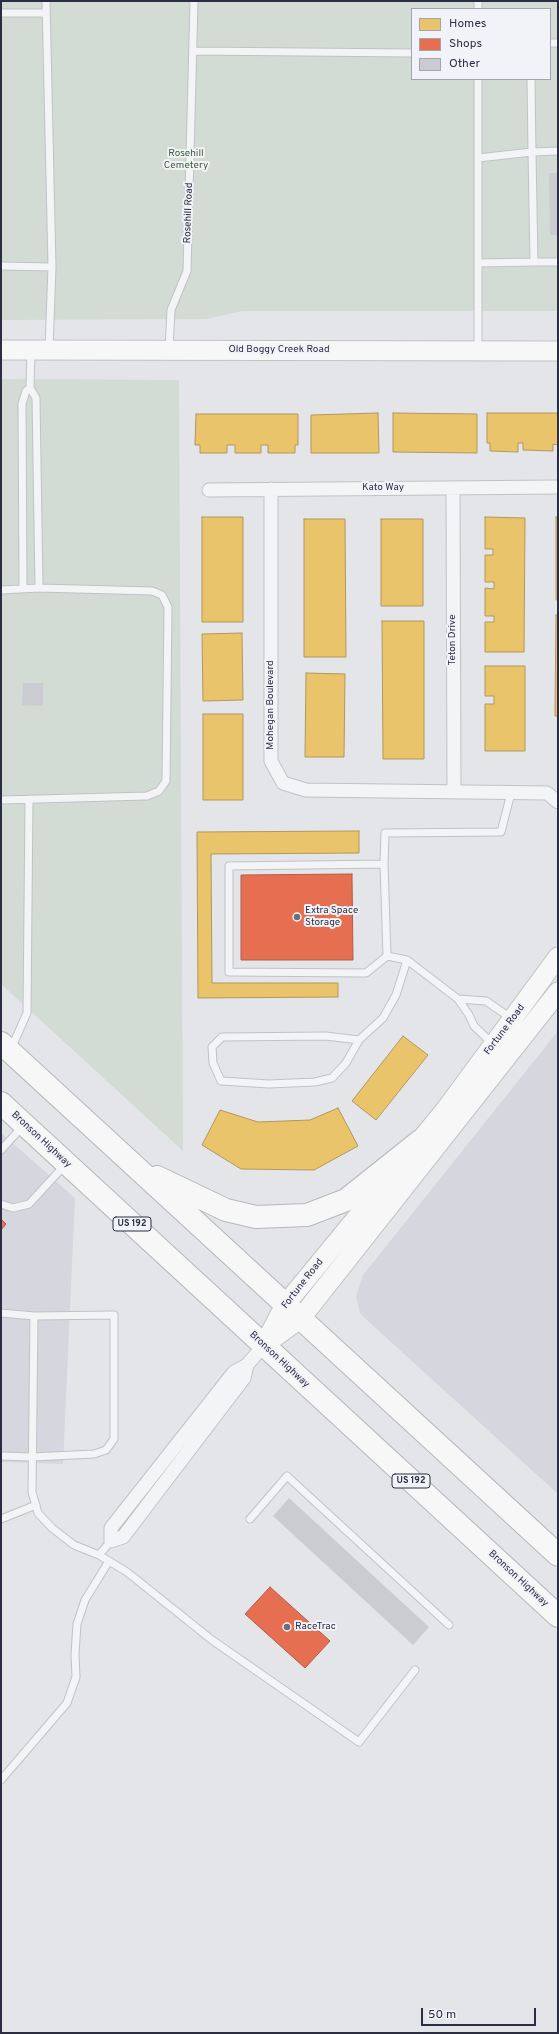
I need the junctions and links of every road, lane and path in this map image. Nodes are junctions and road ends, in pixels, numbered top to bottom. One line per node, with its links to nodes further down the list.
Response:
1 (46, 1): 4 (lane)
2 (194, 1): 5 (lane, Rosehill Road)
3 (1, 13): 4 (lane)
4 (46, 14): 16 (lane)
5 (194, 50): 6 (lane); 19 (lane, Rosehill Road)
6 (411, 53)
7 (478, 80): 11 (lane)
8 (531, 80): 10 (lane)
9 (558, 151): 10 (lane)
10 (532, 152): 11 (lane); 13 (lane)
11 (478, 158): 14 (lane)
12 (556, 260): 13 (lane)
13 (534, 262): 14 (lane)
14 (478, 263): 20 (lane)
15 (1, 266): 16 (lane)
16 (52, 267): 18 (lane)
17 (1, 350): 18 (main road, Old Boggy Creek Road)
18 (40, 350): 19 (main road, Old Boggy Creek Road); 22 (lane)
19 (169, 350): 20 (main road, Old Boggy Creek Road)
20 (478, 351): 21 (main road, Old Boggy Creek Road)
21 (558, 351)
22 (30, 388): 27 (lane); 28 (lane)
23 (558, 487): 24 (street, Kato Way)
24 (453, 488): 25 (street, Kato Way); 30 (street, Teton Drive)
25 (271, 489): 26 (street, Kato Way); 30 (street, Mohegan Boulevard)
26 (209, 490)
27 (39, 588): 28 (lane); 32 (lane)
28 (23, 589): 29 (lane)
29 (1, 590)
30 (454, 792): 31 (street, Mohegan Boulevard)
31 (511, 793): 34 (street, Mohegan Boulevard); 35 (lane)
32 (28, 799): 33 (lane); 44 (lane)
33 (1, 800)
34 (558, 802)
35 (384, 864): 36 (lane); 36 (lane)
36 (387, 956): 38 (lane)
37 (558, 957): 41 (main road, Fortune Road)
38 (407, 960): 40 (lane); 42 (lane)
39 (558, 992): 52 (main road, Fortune Road)
40 (458, 999): 41 (lane); 43 (lane)
41 (513, 1020): 43 (main road, Fortune Road)
42 (359, 1040): 42 (lane)
43 (494, 1045): 47 (main road, Fortune Road)
44 (6, 1047): 50 (highway)
45 (1, 1103): 46 (highway, Bronson Highway / US 192)
46 (24, 1125): 48 (lane); 49 (highway, Bronson Highway / US 192)
47 (420, 1141): 50 (highway); 52 (main road, Fortune Road)
48 (1, 1150)
49 (66, 1163): 51 (lane); 55 (highway, Bronson Highway / US 192)
50 (134, 1166): 52 (highway)
51 (1, 1204)
52 (293, 1311): 55 (main road, Fortune Road); 63 (highway)
53 (1, 1313): 54 (lane)
54 (34, 1316): 57 (lane); 57 (lane)
55 (264, 1345): 61 (street); 65 (highway, Bronson Highway / US 192)
56 (1, 1456): 57 (lane)
57 (32, 1457): 58 (lane)
58 (36, 1505): 59 (lane); 62 (lane)
59 (1, 1519)
60 (250, 1519): 66 (lane)
61 (111, 1541): 62 (lane)
62 (99, 1555): 64 (lane)
63 (558, 1555)
64 (109, 1561): 67 (lane); 68 (lane)
65 (558, 1616)
66 (450, 1626)
67 (415, 1670)
68 (1, 1780)

